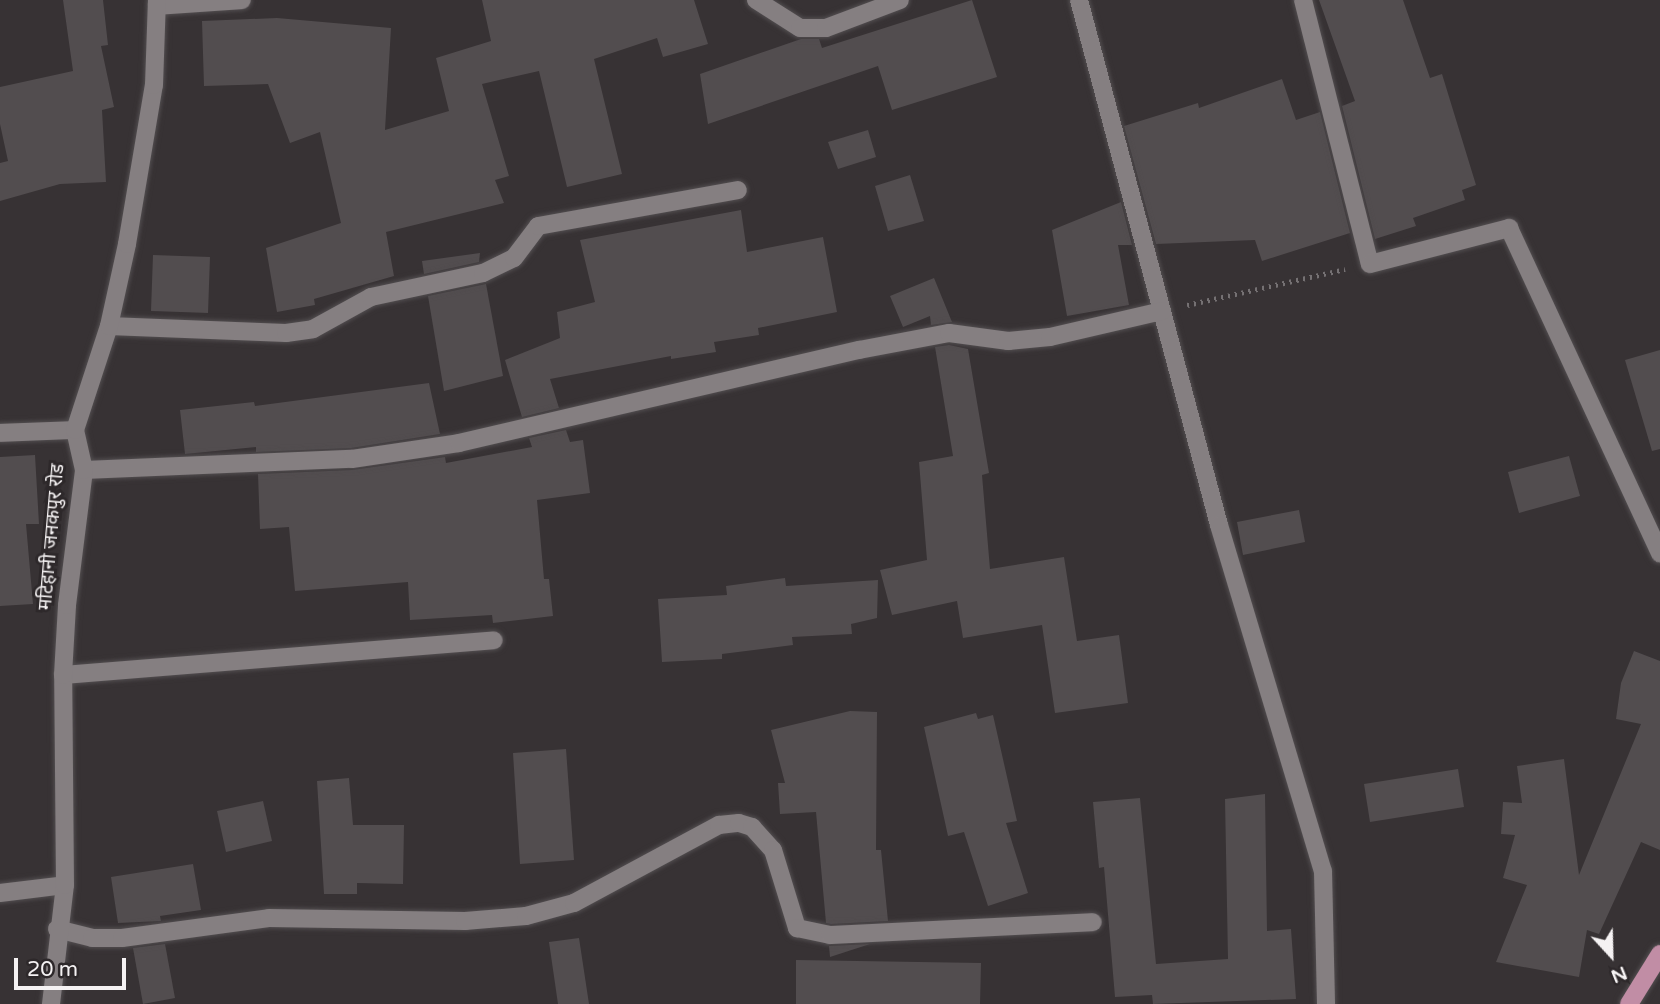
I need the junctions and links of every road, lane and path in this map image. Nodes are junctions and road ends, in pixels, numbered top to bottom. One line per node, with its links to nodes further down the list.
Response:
1 (242, 0): 6 (street)
2 (756, 0): 3 (street)
3 (900, 0)
4 (1079, 0): 9 (street)
5 (1303, 0): 8 (street)
6 (157, 3): 10 (street)
7 (738, 190): 10 (street)
8 (1370, 264): 9 (path); 14 (street)
9 (1162, 311): 13 (street); 23 (street)
10 (109, 326): 11 (street)
11 (75, 429): 12 (street); 13 (street, मटिहानी जनकपुर रोड)
12 (0, 433)
13 (84, 470): 16 (street, मटिहानी जनकपुर रोड)
14 (1660, 554)
15 (494, 640): 16 (street)
16 (63, 676): 17 (street, मटिहानी जनकपुर रोड)
17 (65, 885): 18 (street); 20 (street, मटिहानी जनकपुर रोड)
18 (0, 893)
19 (1093, 922): 20 (street)
20 (58, 929): 22 (street, मटिहानी जनकपुर रोड)
21 (1660, 954): 24 (main road)
22 (51, 1004)
23 (1326, 1004)
24 (1629, 1004)

